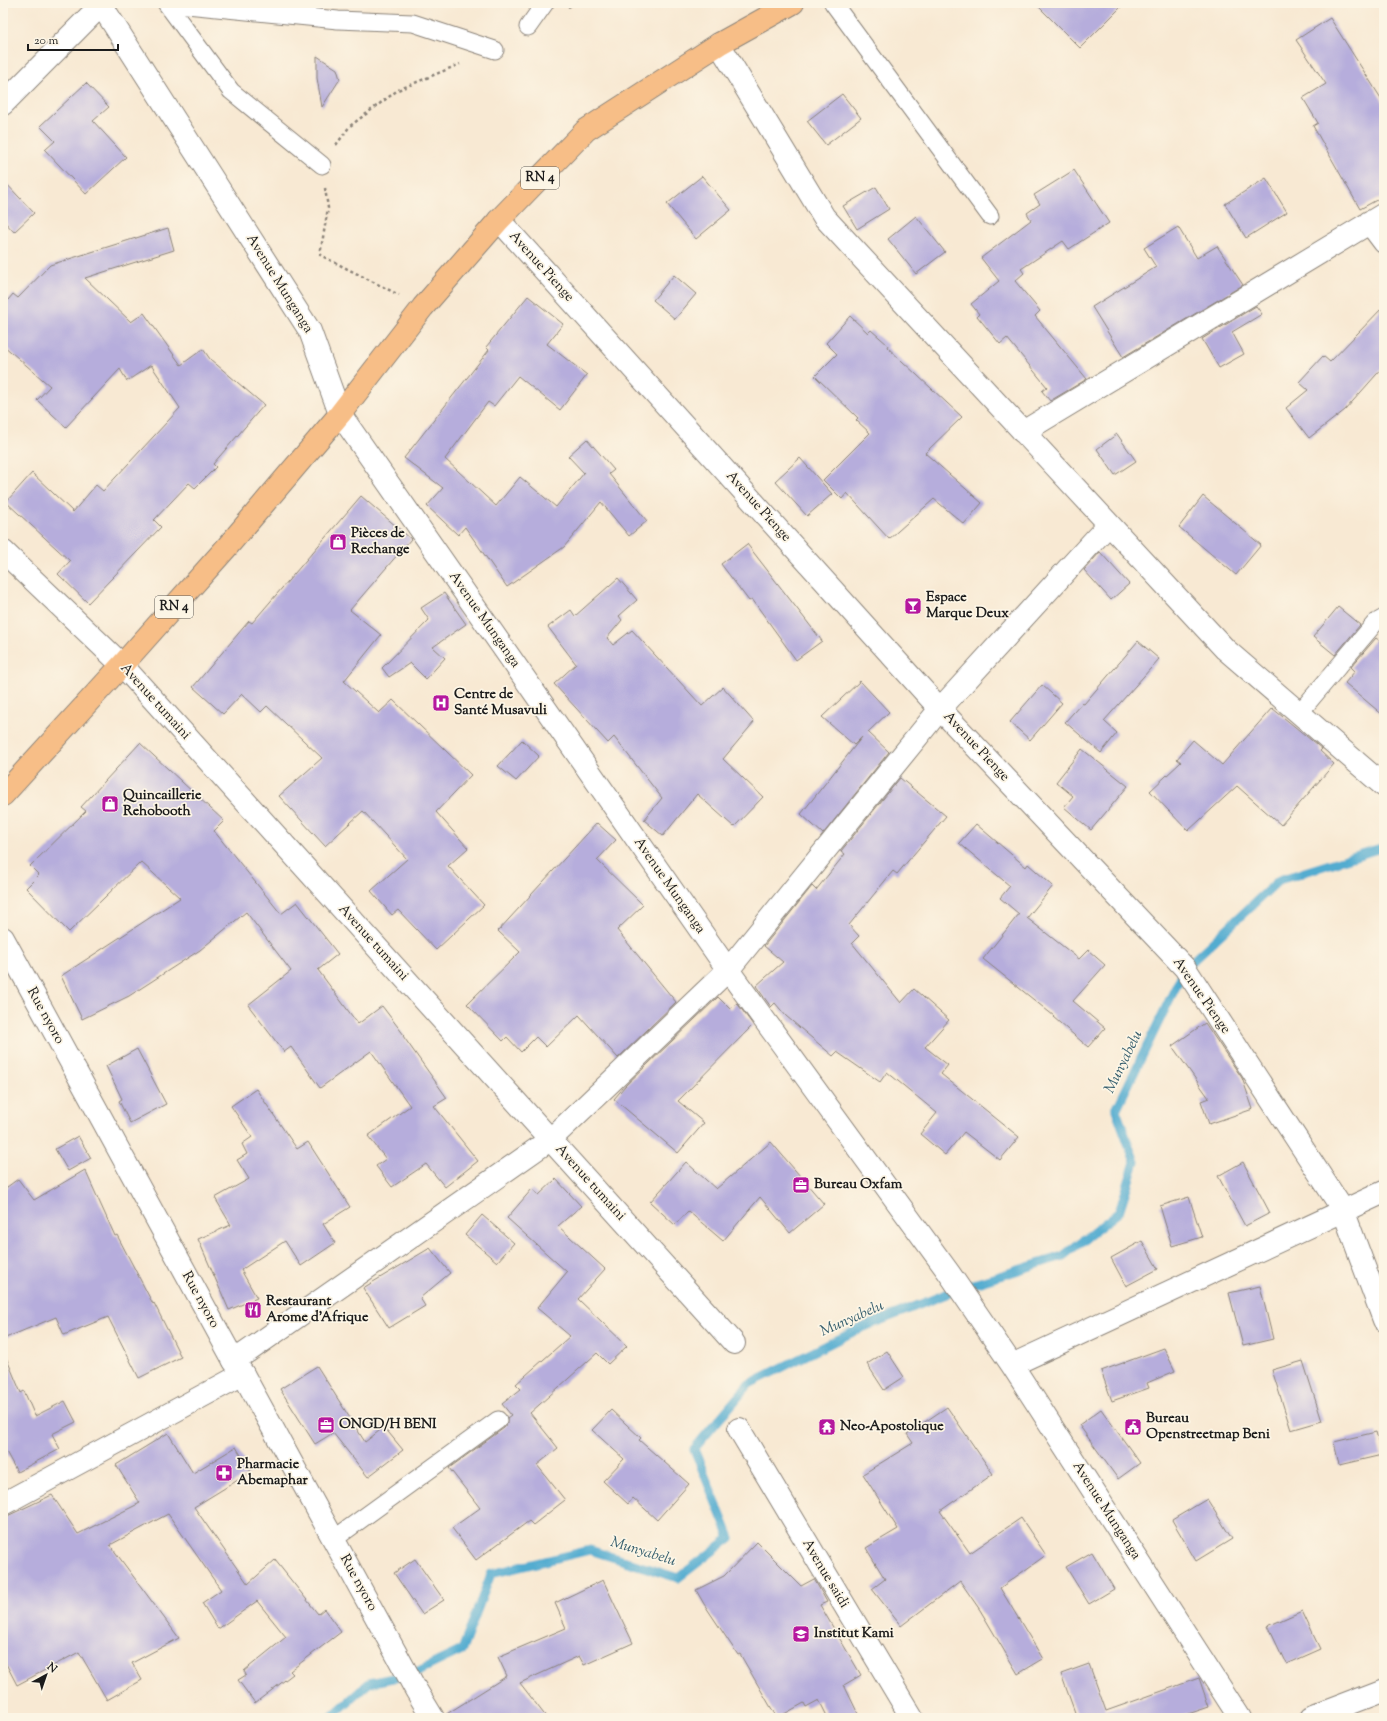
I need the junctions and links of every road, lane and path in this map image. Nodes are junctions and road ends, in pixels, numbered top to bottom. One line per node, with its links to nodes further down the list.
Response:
1 (167, 3): 10 (lane); 12 (lane)
2 (545, 3): 8 (lane)
3 (576, 3): 7 (path)
4 (793, 3): 9 (highway, RN 4)
5 (833, 3): 13 (lane)
6 (100, 4): 11 (street); 18 (street, Avenue Munganga)
7 (565, 10)
8 (528, 26)
9 (719, 44): 15 (highway, RN 4); 19 (street)
10 (495, 50): 12 (path)
11 (3, 104)
12 (322, 165): 17 (path)
13 (990, 216)
14 (1377, 218): 16 (street); 19 (street)
15 (499, 220): 17 (highway, RN 4); 24 (street, Avenue Pienge)
16 (1384, 242)
17 (423, 307): 18 (highway, RN 4)
18 (340, 414): 23 (highway, RN 4); 29 (street, Avenue Munganga)
19 (1023, 432): 20 (street)
20 (1109, 524): 24 (street); 25 (street)
21 (3, 551): 23 (street, Avenue tumaini)
22 (1384, 618): 25 (lane)
23 (122, 665): 27 (highway, RN 4); 30 (street, Avenue tumaini)
24 (940, 709): 29 (street); 32 (street, Avenue Pienge)
25 (1300, 712): 26 (street)
26 (1384, 786)
27 (3, 796)
28 (3, 938): 36 (street, Rue nyoro)
29 (728, 970): 30 (street); 35 (street, Avenue Munganga)
30 (551, 1139): 34 (street, Avenue tumaini); 36 (street)
31 (1384, 1192): 32 (street)
32 (1343, 1210): 33 (street, Avenue Pienge); 35 (street)
33 (1384, 1320)
34 (734, 1343)
35 (1012, 1365): 44 (street, Avenue Munganga)
36 (239, 1368): 39 (street); 40 (street, Rue nyoro)
37 (498, 1420): 40 (lane)
38 (739, 1429): 43 (street, Avenue saidi)
39 (3, 1504)
40 (334, 1539): 42 (street, Rue nyoro)
41 (1384, 1690): 45 (street)
42 (433, 1718)
43 (912, 1718)
44 (1240, 1718)
45 (1311, 1718)

